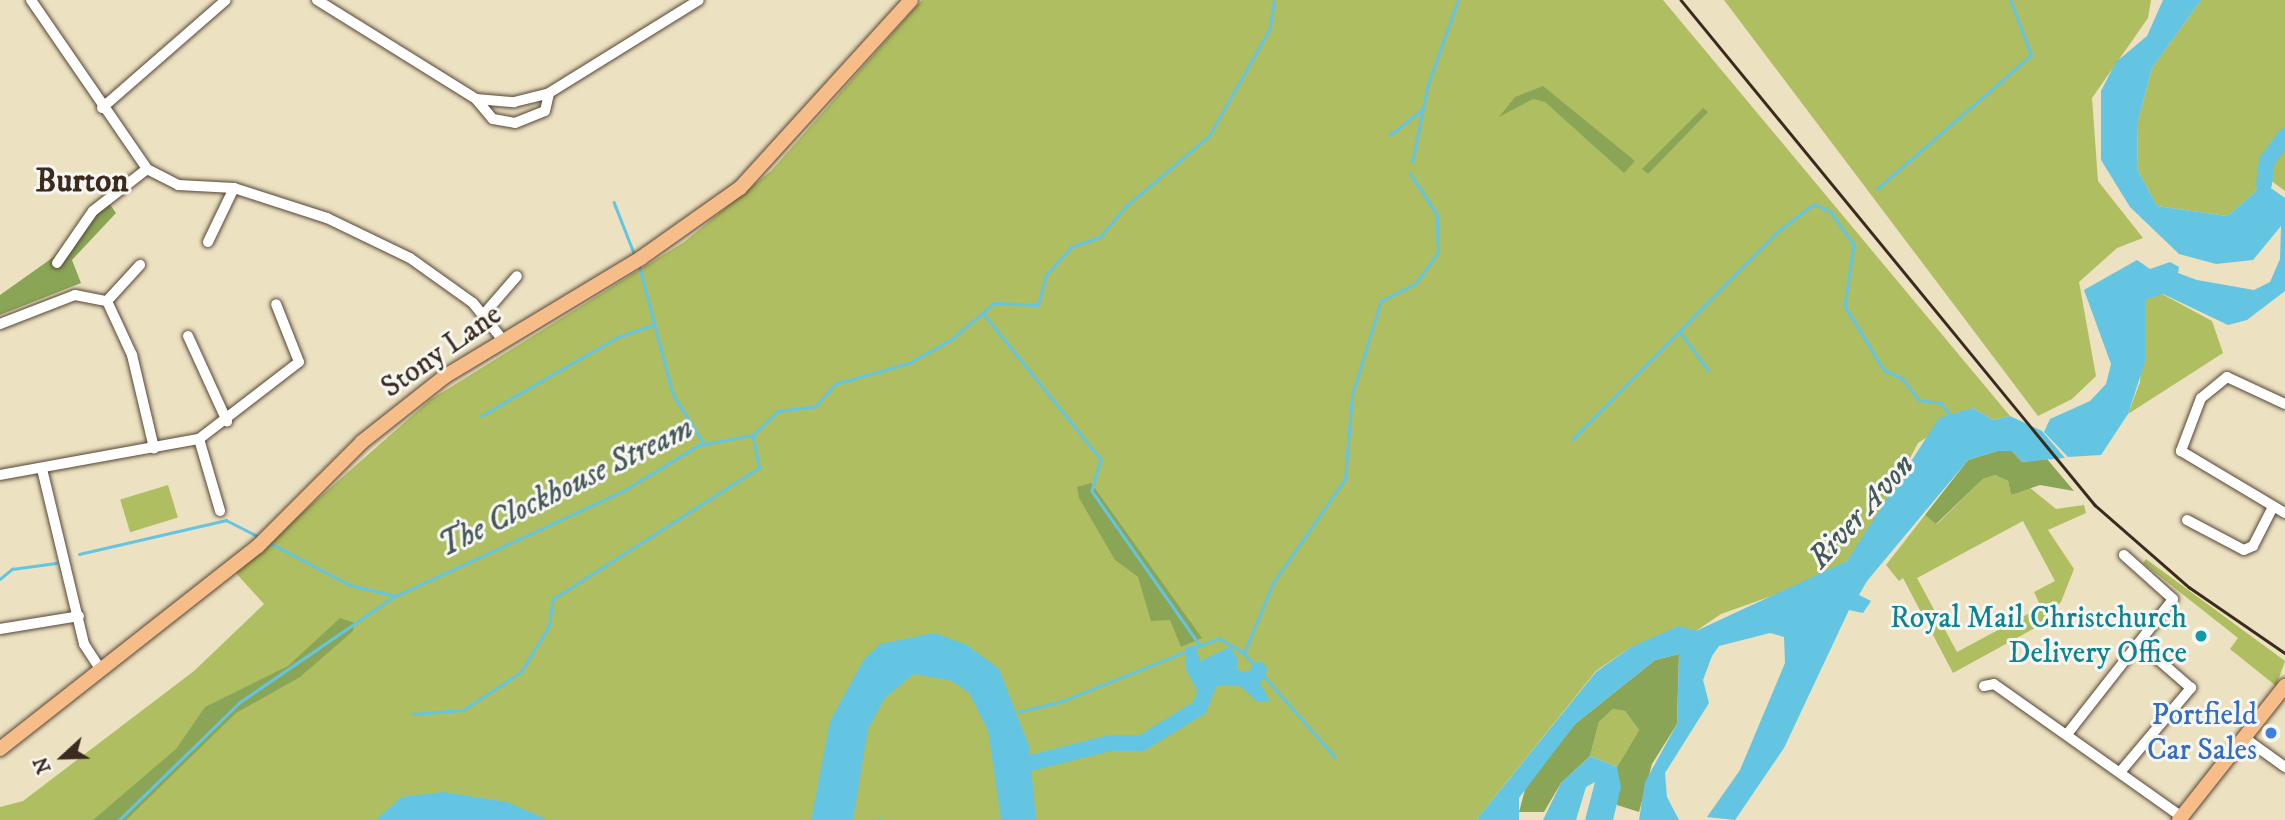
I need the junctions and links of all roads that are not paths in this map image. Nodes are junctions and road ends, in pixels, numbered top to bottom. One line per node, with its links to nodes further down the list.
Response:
1 (31, 0): 8 (street)
2 (226, 0): 8 (street)
3 (317, 0): 7 (street)
4 (699, 0): 6 (street)
5 (911, 0): 20 (main road, Stony Lane)
6 (550, 93): 7 (street); 7 (street)
7 (476, 99)
8 (102, 108): 9 (street)
9 (147, 169): 10 (street); 12 (street)
10 (234, 188): 11 (street); 17 (street)
11 (208, 242)
12 (57, 264)
13 (140, 265): 15 (street)
14 (517, 276): 17 (street)
15 (107, 301): 18 (street); 24 (street)
16 (276, 304): 22 (street)
17 (484, 314): 20 (street)
18 (0, 324)
19 (188, 336): 22 (street)
20 (503, 340): 35 (main road, Stony Lane)
21 (2285, 404): 27 (street)
22 (227, 421): 23 (street)
23 (199, 439): 24 (street); 28 (street)
24 (154, 448): 25 (street)
25 (42, 468): 26 (street); 32 (street)
26 (0, 475)
27 (2273, 507): 29 (street); 30 (street)
28 (220, 510)
29 (2285, 513)
30 (2187, 520)
31 (2124, 555): 34 (street)
32 (79, 615): 33 (street); 35 (street)
33 (0, 629)
34 (2139, 643): 38 (street); 42 (street)
35 (100, 669): 40 (main road, Stony Lane)
36 (1984, 686): 38 (street)
37 (2285, 686): 39 (main road)
38 (2068, 733): 42 (street)
39 (2246, 739): 41 (street); 43 (main road)
40 (0, 749)
41 (2285, 767)
42 (2121, 771): 43 (street)
43 (2181, 819)

